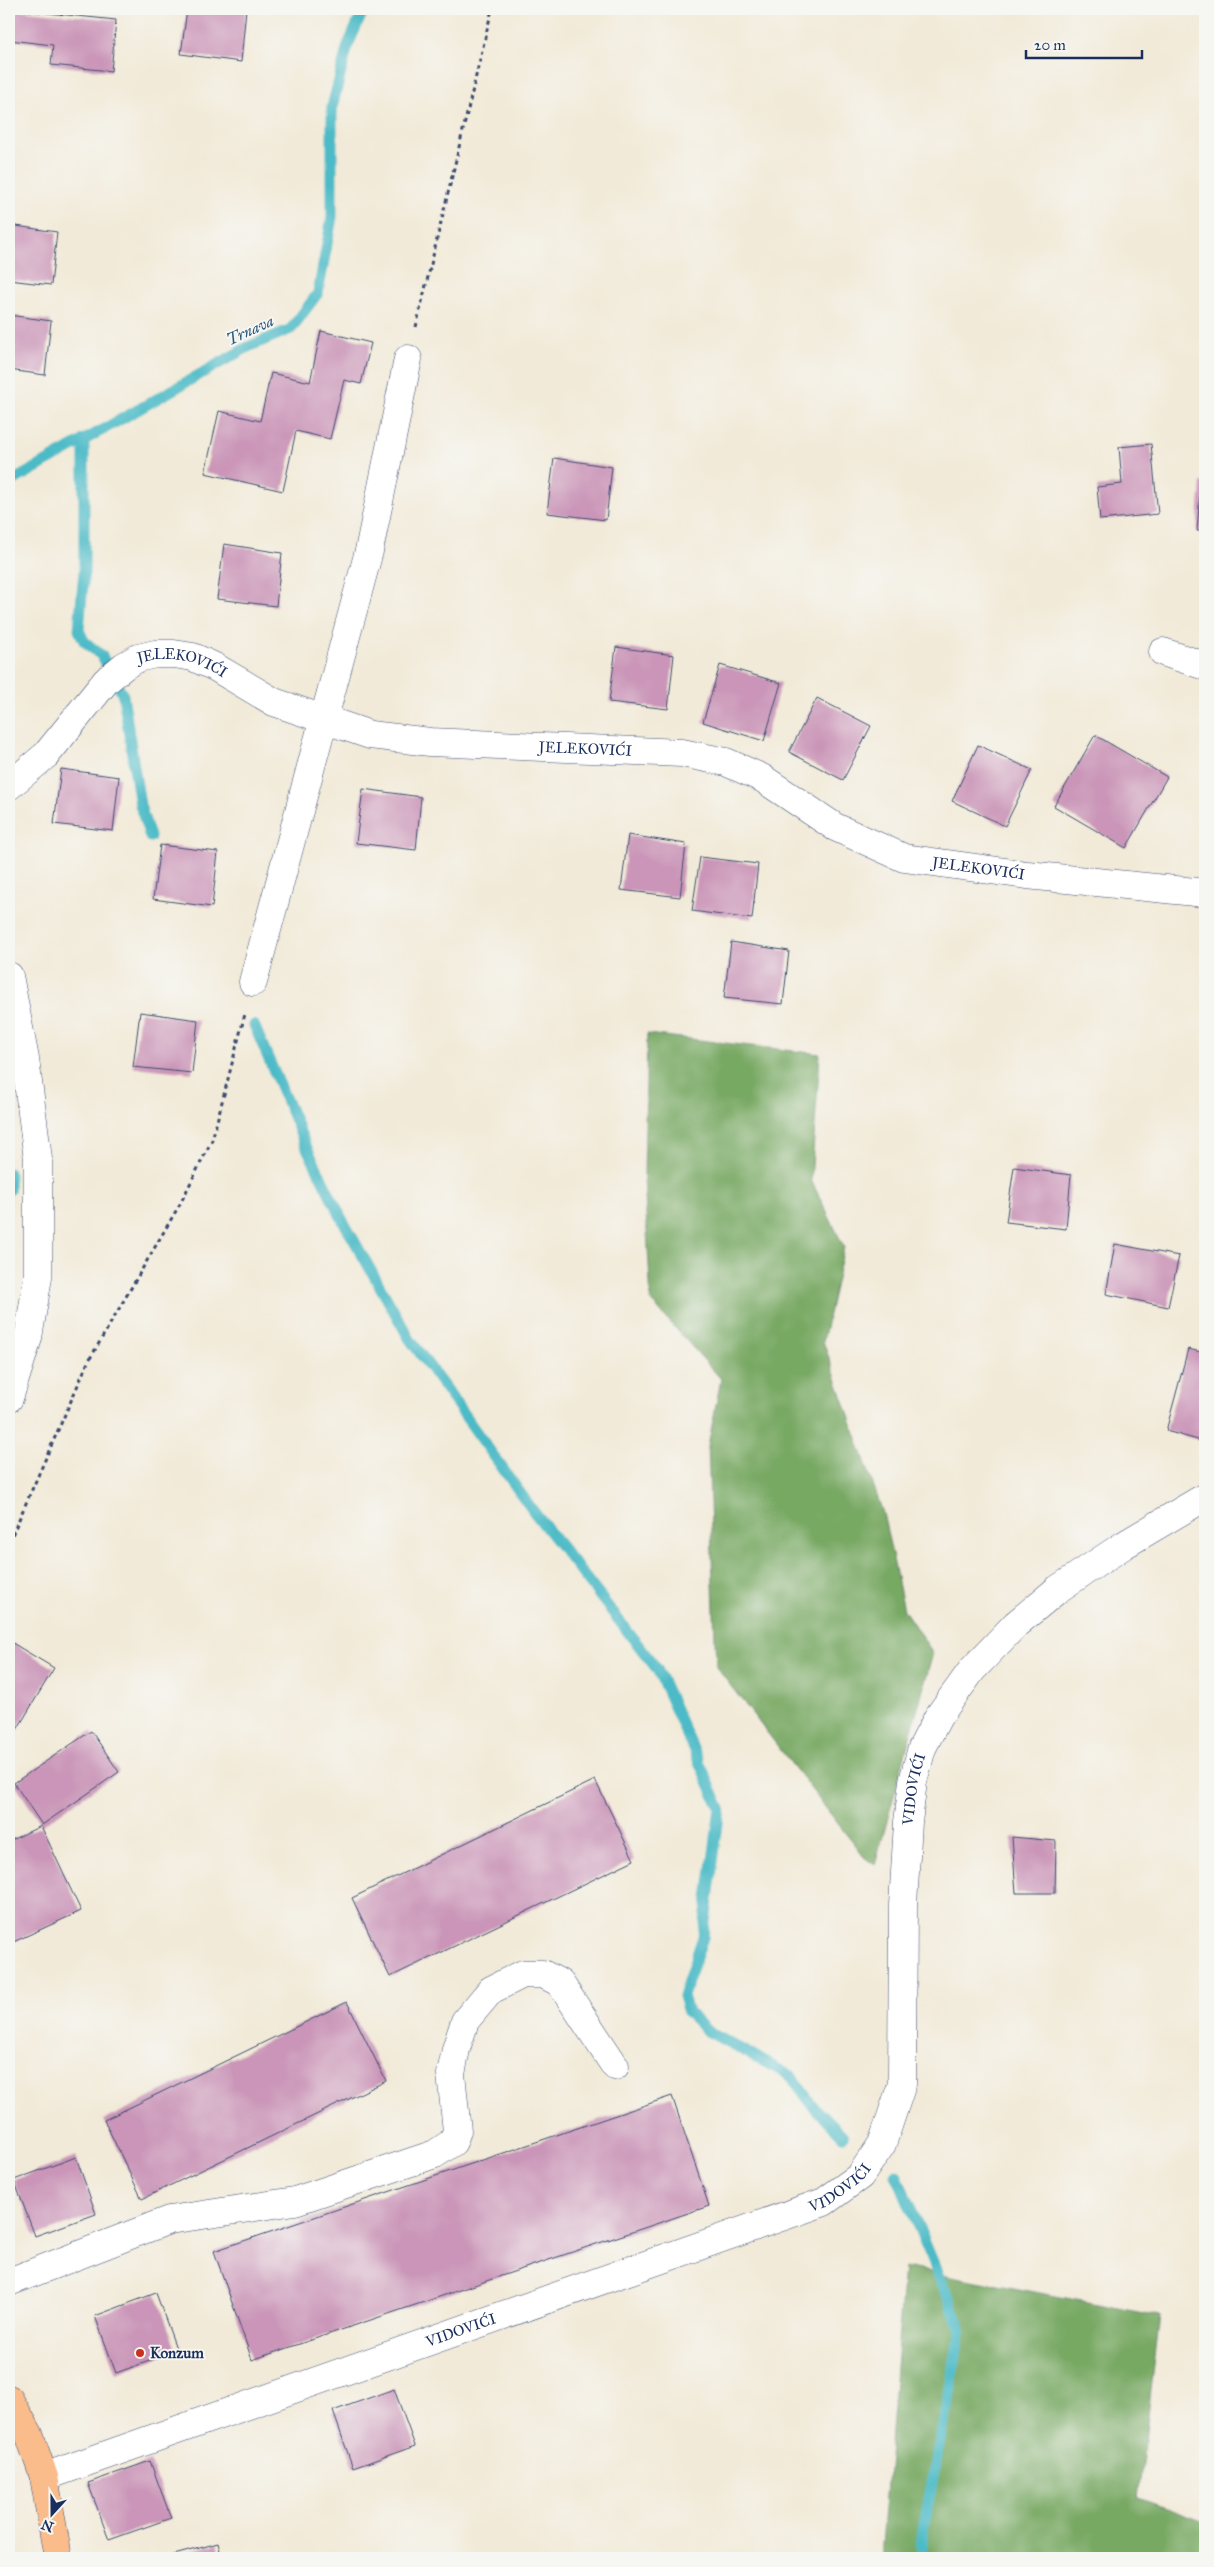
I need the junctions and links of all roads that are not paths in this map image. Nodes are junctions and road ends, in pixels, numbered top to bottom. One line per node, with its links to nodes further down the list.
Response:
1 (408, 359): 4 (street)
2 (1163, 652): 3 (street)
3 (1205, 666)
4 (323, 720): 5 (street, JELEKOVIĆI); 6 (street, JELEKOVIĆI); 8 (street)
5 (9, 786)
6 (1205, 893)
7 (9, 976): 9 (street)
8 (253, 982)
9 (9, 1398)
10 (1205, 1497): 14 (street, VIDOVIĆI)
11 (615, 2066): 12 (street)
12 (9, 2282)
13 (9, 2399): 14 (main road)
14 (44, 2476): 15 (main road)
15 (58, 2558)

